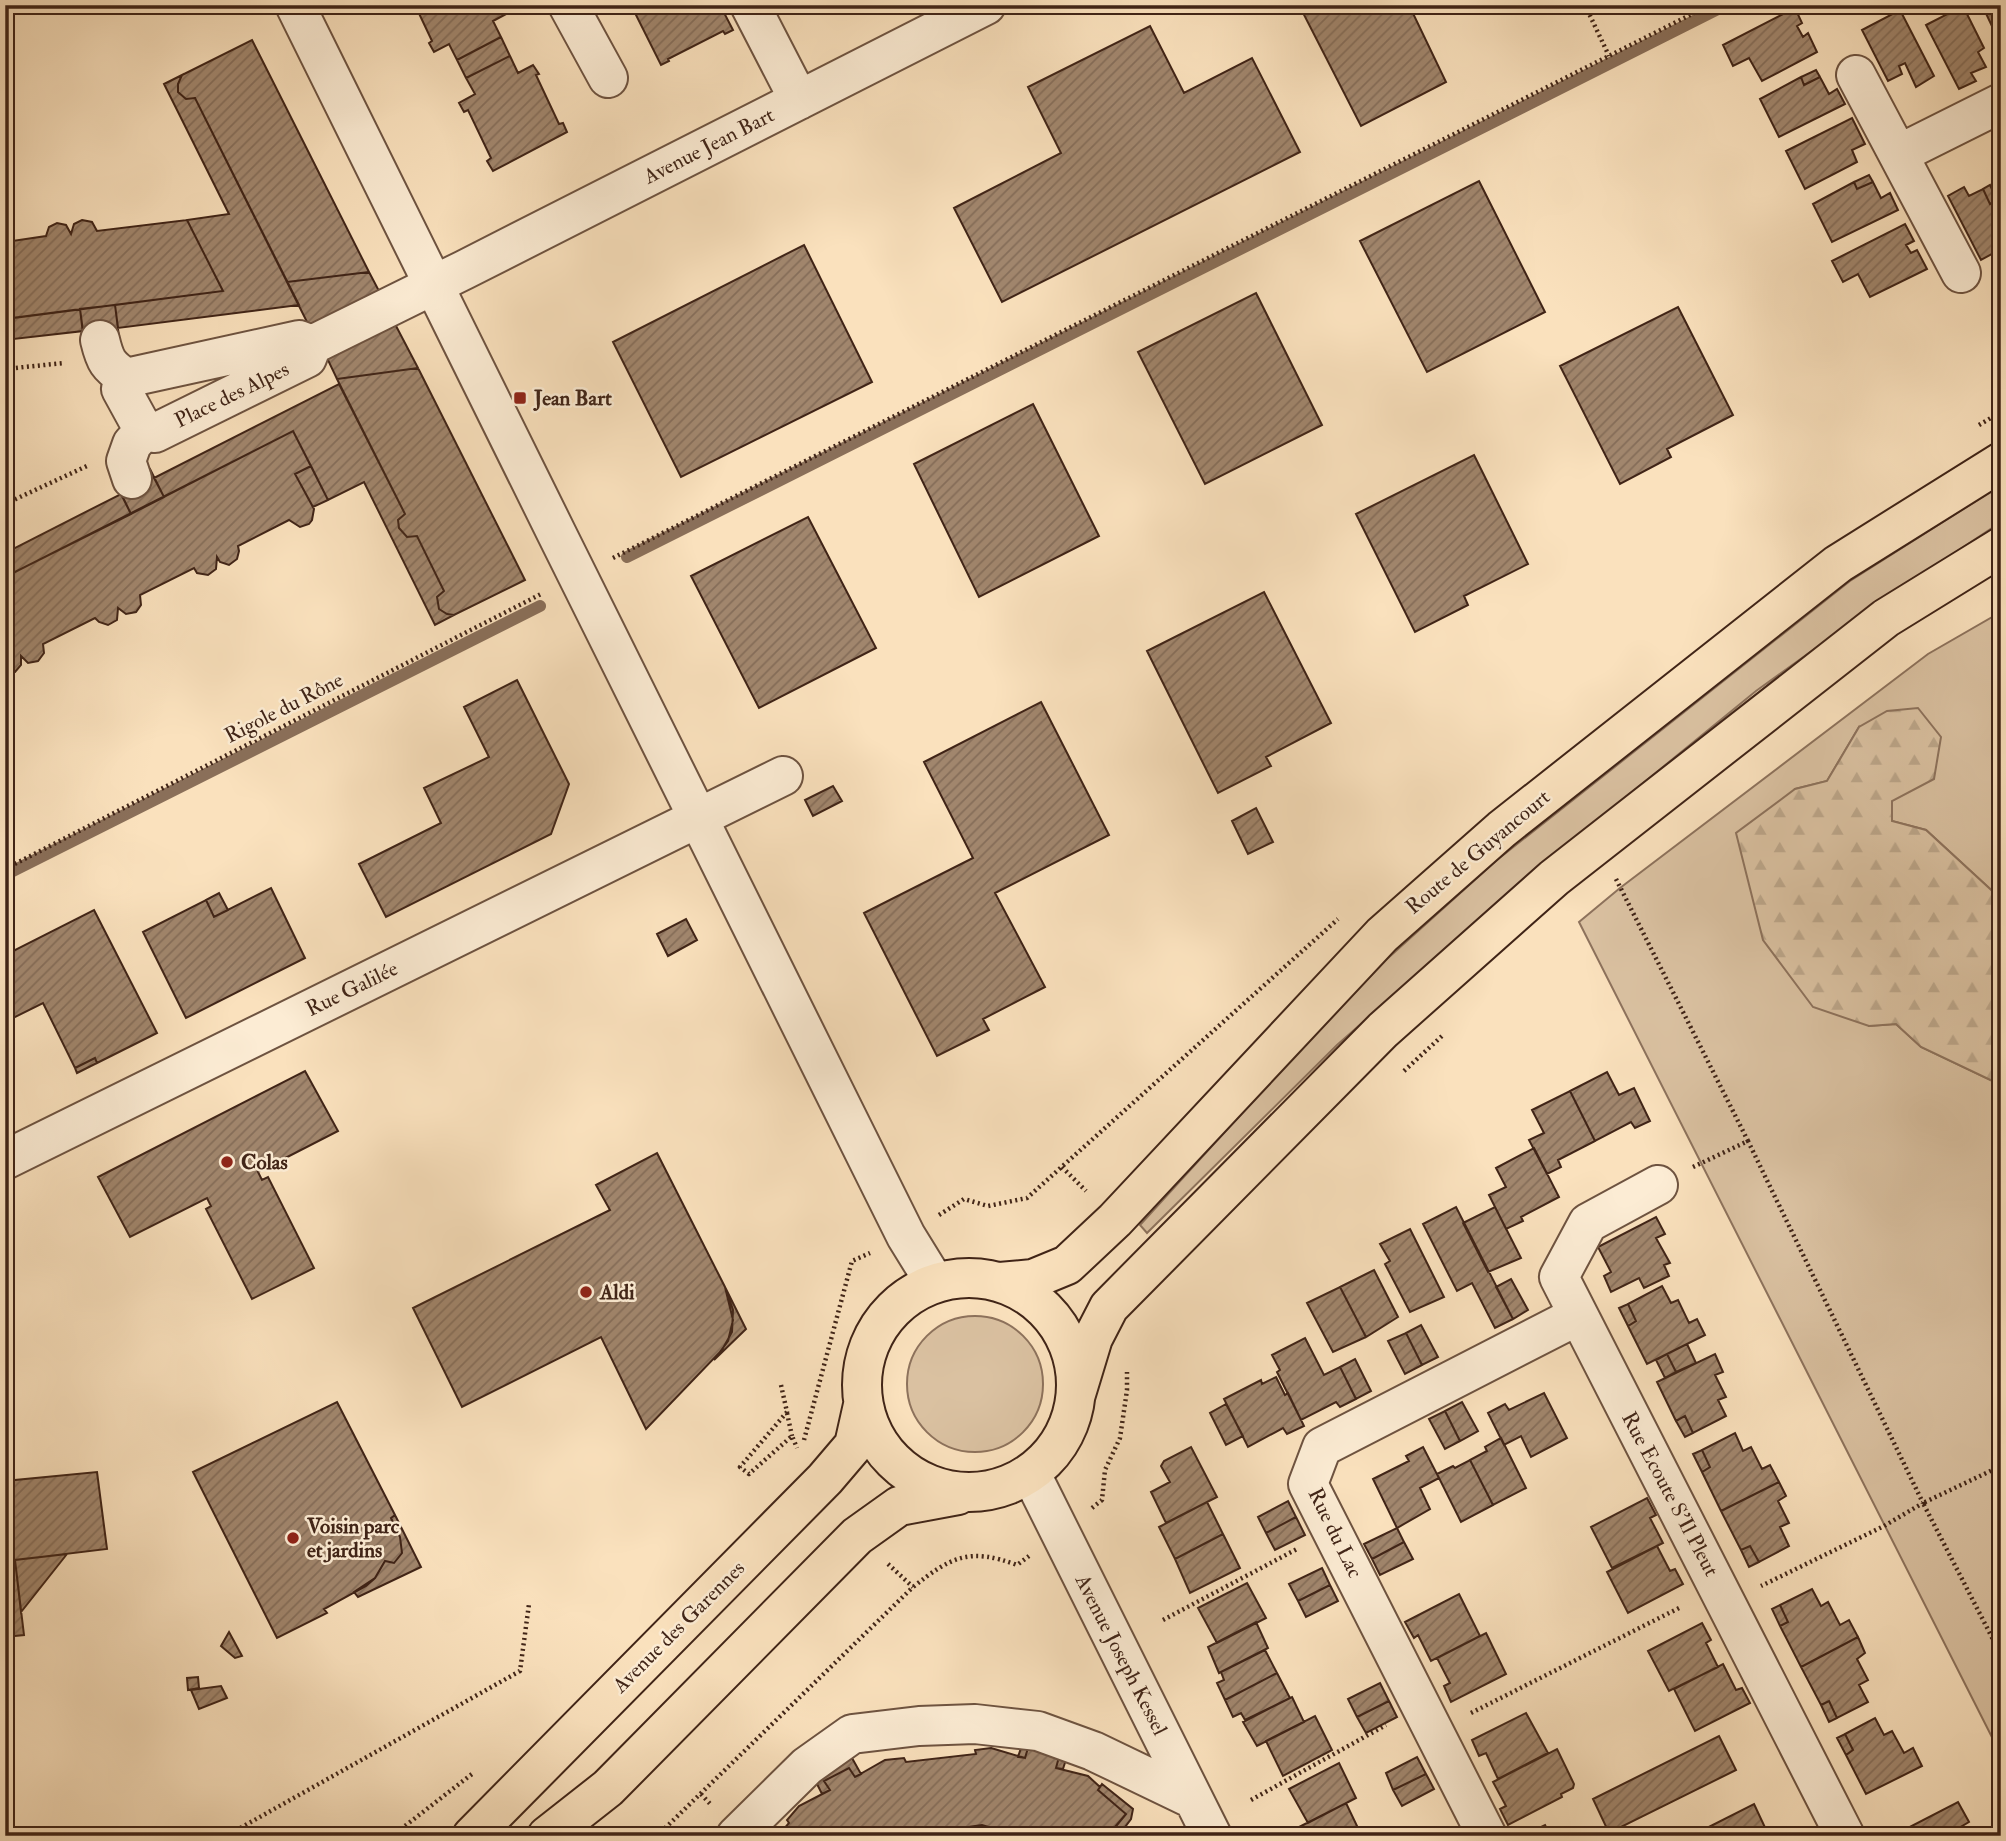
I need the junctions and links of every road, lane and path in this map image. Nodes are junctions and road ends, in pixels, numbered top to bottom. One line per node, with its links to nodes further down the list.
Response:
1 (295, 5): 14 (street)
2 (568, 5): 9 (street)
3 (750, 5): 10 (street)
4 (986, 5): 10 (street, Avenue Jean Bart)
5 (1585, 5): 7 (path)
6 (1710, 5): 7 (path, Rigole du Rône)
7 (1609, 56): 22 (path, Rigole du Rône)
8 (1856, 75): 12 (street)
9 (608, 78)
10 (799, 100): 14 (street, Avenue Jean Bart)
11 (2001, 103): 12 (street)
12 (1899, 154): 13 (street)
13 (1961, 273)
14 (432, 286): 15 (street, Place des Alpes); 22 (street)
15 (312, 345): 16 (street, Place des Alpes); 18 (street, Place des Alpes)
16 (110, 359): 17 (path); 18 (street)
17 (5, 369)
18 (136, 451): 20 (path)
19 (2001, 461): 34 (main road, Route de Guyancourt)
20 (5, 504)
21 (2001, 547): 38 (main road)
22 (578, 576): 24 (street); 25 (path, Rigole du Rône)
23 (783, 776): 24 (street, Rue Galilée)
24 (698, 818): 32 (street, Rue Galilée); 35 (street)
25 (5, 869)
26 (1626, 870): 27 (path)
27 (1615, 878): 28 (path); 31 (path)
28 (1605, 887)
29 (1446, 1032): 30 (path)
30 (1396, 1078)
31 (1748, 1141): 33 (path); 46 (path)
32 (5, 1160)
33 (1658, 1185): 36 (street, Rue Ecoute S'Il Pleut)
34 (1000, 1282): 35 (main road); 38 (main road)
35 (935, 1283): 39 (main road)
36 (1577, 1316): 47 (street, Rue du Lac); 49 (street, Rue Ecoute S'Il Pleut)
37 (781, 1385): 40 (path)
38 (1076, 1394): 44 (main road)
39 (863, 1405): 45 (main road); 58 (main road, Avenue des Garennes)
40 (787, 1412): 41 (path); 41 (path)
41 (792, 1436): 42 (path)
42 (800, 1456)
43 (2001, 1466): 46 (path)
44 (1031, 1474): 45 (main road); 55 (street, Avenue Joseph Kessel)
45 (969, 1493): 54 (main road)
46 (1923, 1503): 49 (path); 52 (path)
47 (1332, 1530): 51 (path); 53 (street, Rue du Lac)
48 (913, 1587): 61 (path)
49 (1722, 1595): 53 (path); 65 (street, Rue Ecoute S'Il Pleut)
50 (529, 1604): 57 (path)
51 (1163, 1620)
52 (2001, 1655)
53 (1427, 1718): 56 (path); 64 (street, Rue du Lac)
54 (608, 1788): 59 (main road); 60 (main road)
55 (1193, 1799): 62 (street); 63 (street, Avenue Joseph Kessel)
56 (1251, 1800)
57 (226, 1836)
58 (472, 1836)
59 (547, 1836)
60 (562, 1836)
61 (656, 1836)
62 (736, 1836)
63 (1212, 1836)
64 (1487, 1836)
65 (1845, 1836)

